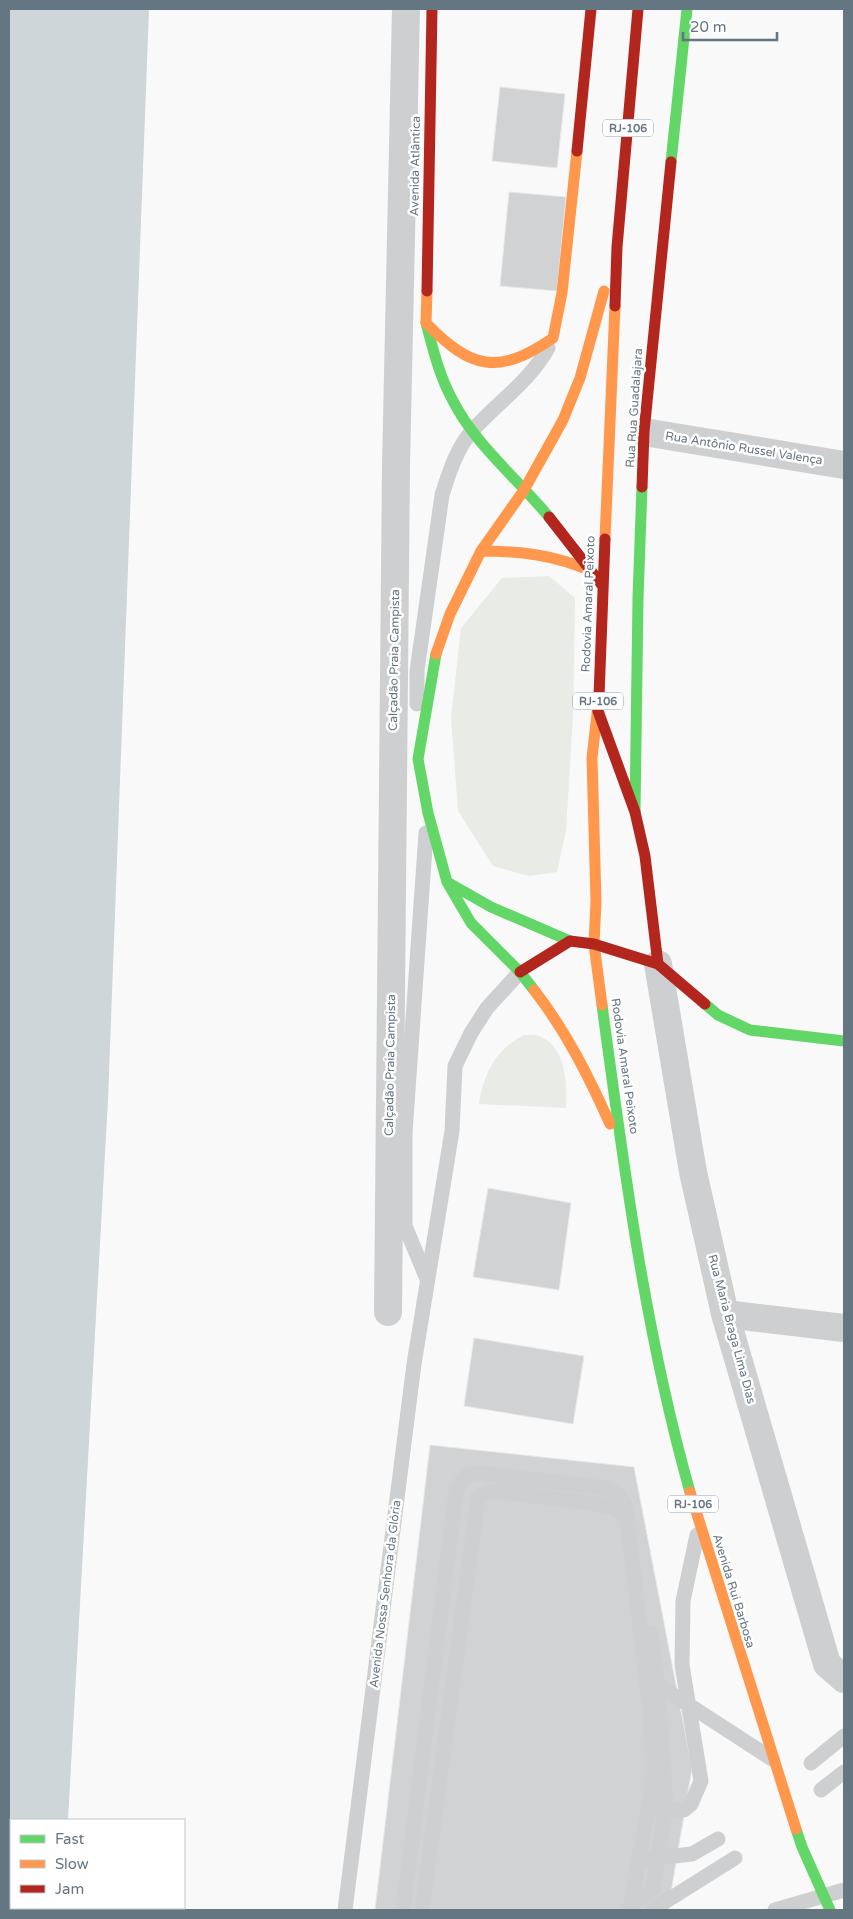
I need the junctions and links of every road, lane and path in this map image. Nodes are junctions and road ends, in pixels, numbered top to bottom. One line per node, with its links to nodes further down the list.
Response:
1 (406, 9): 28 (street, Calçadão Praia Campista)
2 (432, 9): 7 (main road, Avenida Atlântica)
3 (591, 9): 8 (main road)
4 (638, 9): 6 (main road, Rodovia Amaral Peixoto / RJ-106)
5 (686, 9): 10 (main road, Rua Rua Guadalajara)
6 (617, 247): 12 (main road, Rodovia Amaral Peixoto / RJ-106); 15 (main road, Rodovia Amaral Peixoto / RJ-106)
7 (426, 323): 8 (main road); 9 (main road, Avenida Atlântica)
8 (553, 338): 9 (lane)
9 (472, 431): 12 (main road, Avenida Atlântica); 17 (lane)
10 (644, 432): 11 (street, Rua Antônio Russel Valença); 18 (main road, Rua Rua Guadalajara)
11 (844, 465)
12 (524, 490): 13 (main road, Rodovia Amaral Peixoto / RJ-106); 14 (main road, Avenida Atlântica)
13 (481, 551): 14 (main road); 17 (main road, Rodovia Amaral Peixoto / RJ-106)
14 (592, 572): 15 (main road, Avenida Atlântica)
15 (602, 585): 16 (main road, Rodovia Amaral Peixoto / RJ-106)
16 (598, 711): 18 (main road); 22 (main road, Rodovia Amaral Peixoto / RJ-106)
17 (418, 759): 19 (main road, Rodovia Amaral Peixoto / RJ-106)
18 (635, 812): 23 (main road)
19 (428, 813): 20 (main road, Rodovia Amaral Peixoto / RJ-106); 27 (lane)
20 (447, 882): 21 (main road); 24 (main road, Rodovia Amaral Peixoto / RJ-106)
21 (570, 941): 22 (main road); 24 (main road)
22 (594, 944): 23 (main road); 26 (main road, Rodovia Amaral Peixoto / RJ-106)
23 (658, 964): 25 (main road); 29 (street, Rua Maria Braga Lima Dias)
24 (520, 972): 26 (main road, Rodovia Amaral Peixoto / RJ-106); 27 (lane, Avenida Nossa Senhora da Glória)
25 (844, 1041)
26 (622, 1152): 32 (main road, Avenida Rui Barbosa / RJ-106)
27 (427, 1279): 46 (lane, Avenida Nossa Senhora da Glória)
28 (388, 1312)
29 (725, 1314): 30 (street); 33 (street, Rua Maria Braga Lima Dias)
30 (844, 1328)
31 (460, 1481): 35 (lane); 41 (lane); 47 (lane)
32 (699, 1526): 37 (main road, Avenida Rui Barbosa / RJ-106); 41 (lane)
33 (838, 1670)
34 (664, 1689): 35 (lane); 37 (lane); 49 (lane)
35 (446, 1727): 48 (lane)
36 (844, 1736): 38 (lane)
37 (773, 1759): 53 (main road, Avenida Rui Barbosa / RJ-106)
38 (811, 1763)
39 (844, 1772): 40 (lane)
40 (821, 1790)
41 (647, 1812): 44 (lane)
42 (718, 1839): 44 (lane)
43 (735, 1858): 51 (lane)
44 (639, 1859): 50 (lane)
45 (844, 1890): 52 (lane)
46 (346, 1910)
47 (402, 1910)
48 (422, 1910)
49 (624, 1910)
50 (630, 1910)
51 (652, 1910)
52 (775, 1910)
53 (830, 1910)

